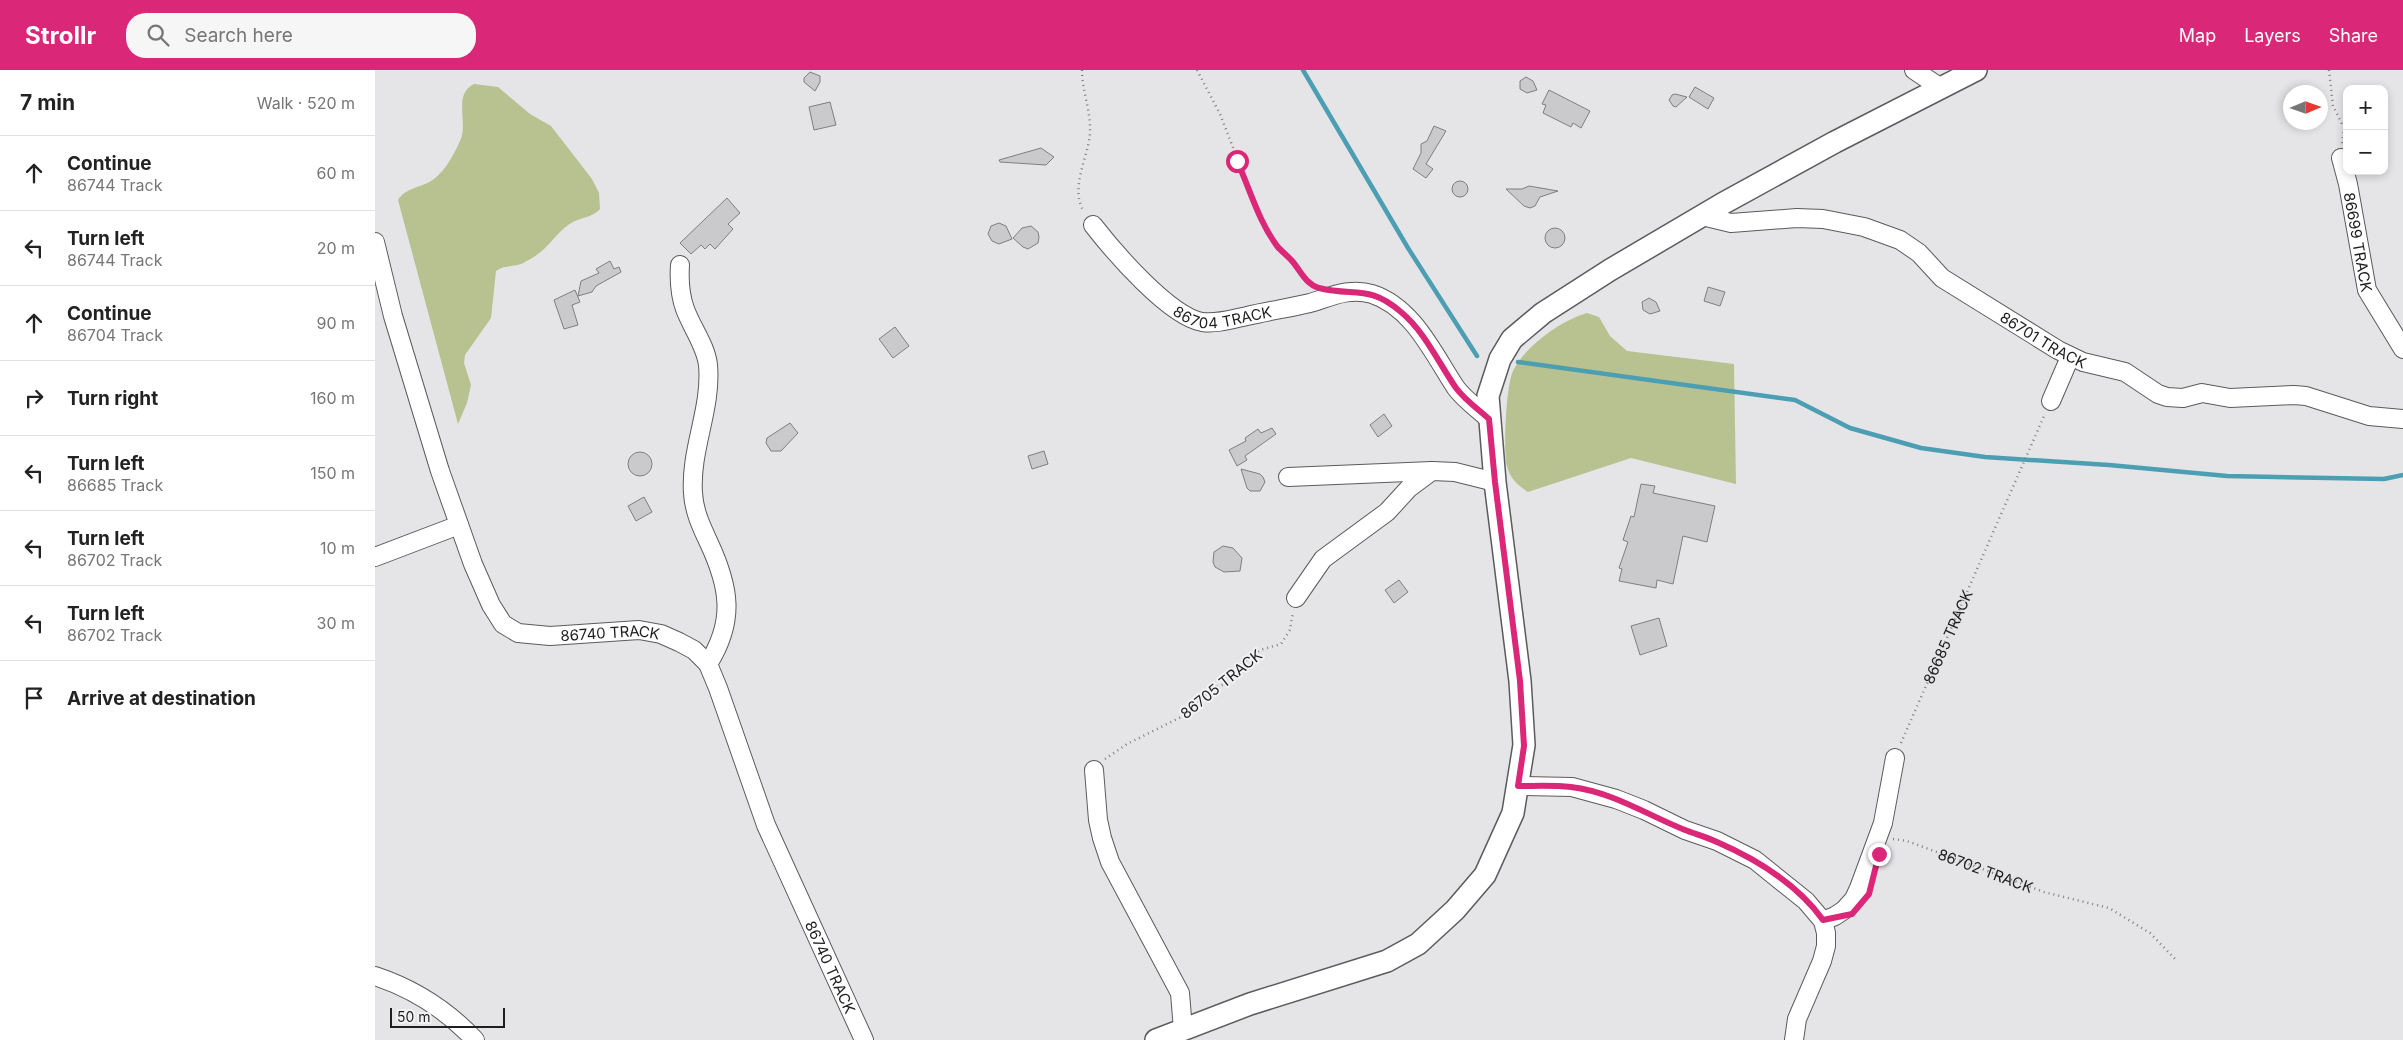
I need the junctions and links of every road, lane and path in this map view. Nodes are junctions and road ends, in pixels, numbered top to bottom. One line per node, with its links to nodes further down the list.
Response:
1 (1082, 70): 9 (path)
2 (1197, 70): 12 (path)
3 (1914, 70): 6 (street)
4 (1976, 70): 6 (street)
5 (2329, 70): 7 (path)
6 (1941, 88): 8 (street)
7 (2341, 158): 13 (street, 86699 TRACK)
8 (1702, 216): 14 (street, 86701 TRACK); 16 (street)
9 (1093, 226): 16 (street, 86704 TRACK)
10 (375, 242): 21 (street, 86740 TRACK)
11 (680, 264): 24 (street)
12 (1319, 288)
13 (2403, 349)
14 (2069, 357): 15 (street); 17 (street, 86701 TRACK)
15 (2051, 401): 25 (path, 86685 TRACK)
16 (1489, 419): 20 (street)
17 (2403, 419)
18 (1432, 471): 19 (street); 20 (street); 23 (street)
19 (1287, 476)
20 (1495, 482): 27 (street)
21 (459, 525): 22 (street); 24 (street, 86740 TRACK)
22 (375, 557)
23 (1296, 598): 26 (path, 86705 TRACK)
24 (708, 664): 34 (street, 86740 TRACK)
25 (1895, 758): 29 (street)
26 (1095, 770): 32 (street)
27 (1518, 786): 29 (street); 32 (street)
28 (1891, 838): 30 (path, 86702 TRACK)
29 (1829, 918): 36 (street)
30 (2177, 961)
31 (375, 976): 33 (street)
32 (1183, 1030): 35 (street)
33 (475, 1040)
34 (864, 1040)
35 (1156, 1040)
36 (1794, 1040)

